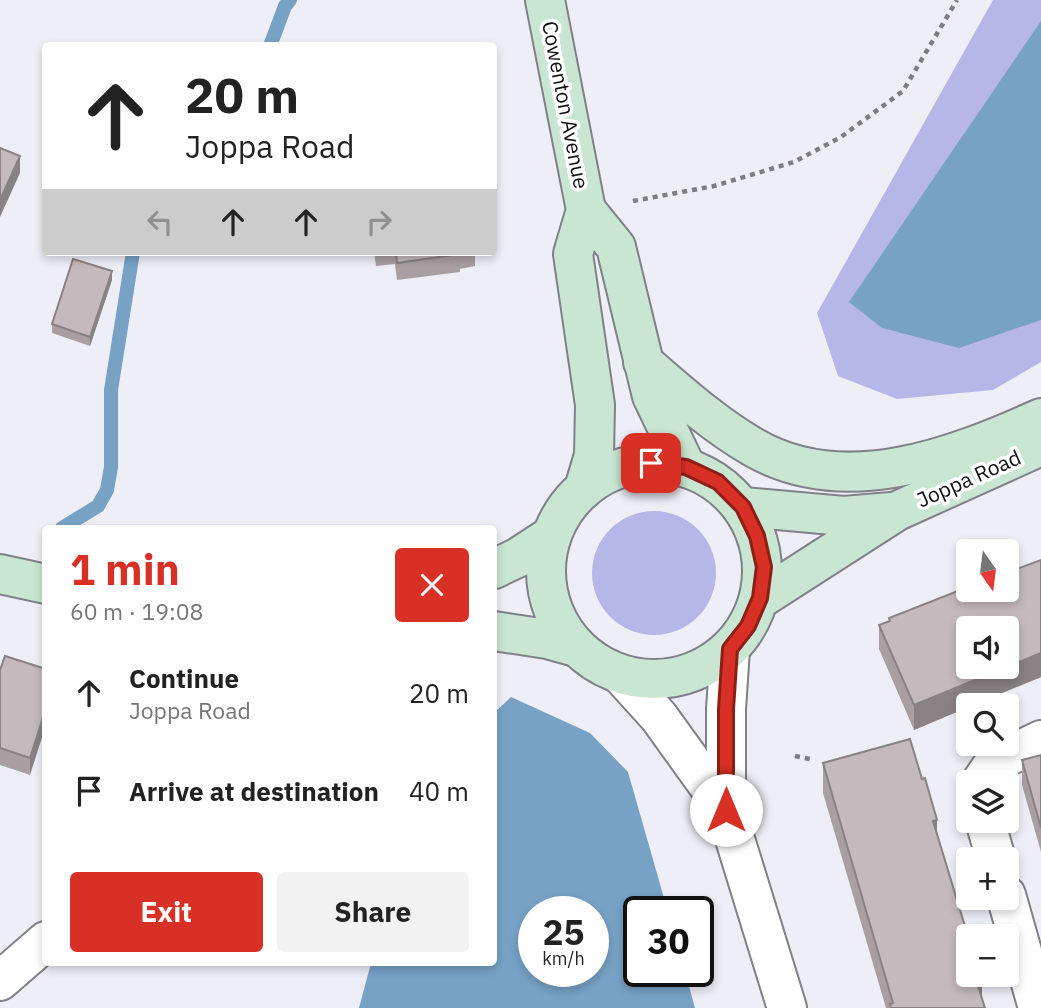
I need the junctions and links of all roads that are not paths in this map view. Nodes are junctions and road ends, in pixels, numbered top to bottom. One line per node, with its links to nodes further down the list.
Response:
1 (545, 0): 2 (street, Cowenton Avenue)
2 (586, 211): 3 (street, Cowenton Avenue); 7 (street, Cowenton Avenue)
3 (643, 362): 4 (street); 6 (street, Cowenton Avenue)
4 (1041, 418)
5 (1041, 446): 9 (street, Joppa Road)
6 (686, 467): 7 (street); 8 (street)
7 (584, 489): 10 (street)
8 (743, 507): 9 (street, Joppa Road); 14 (street)
9 (897, 511): 14 (street, Joppa Road)
10 (551, 536): 11 (street); 16 (street)
11 (497, 568)
12 (0, 575): 13 (street)
13 (42, 583)
14 (760, 598): 17 (street)
15 (497, 631): 16 (street)
16 (576, 647): 18 (street)
17 (730, 649): 18 (street); 21 (street)
18 (621, 674): 21 (street)
19 (1041, 740): 20 (street)
20 (989, 770)
21 (726, 810): 25 (street)
22 (1010, 910): 26 (street)
23 (42, 944): 24 (street)
24 (0, 981)
25 (788, 1008)
26 (1038, 1008)

